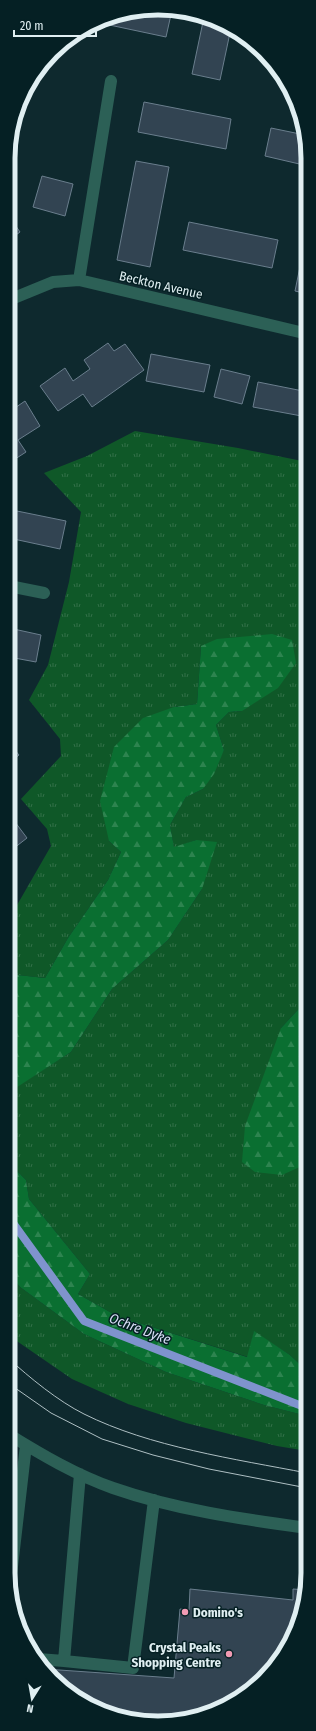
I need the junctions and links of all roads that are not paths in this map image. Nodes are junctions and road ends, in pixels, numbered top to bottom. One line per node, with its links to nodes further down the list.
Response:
1 (110, 81): 2 (street)
2 (79, 280): 3 (street, Beckton Avenue); 4 (street, Beckton Avenue)
3 (15, 298)
4 (301, 332)
5 (15, 587): 6 (street)
6 (44, 593)
7 (15, 1438): 8 (street)
8 (26, 1445): 9 (street); 12 (street)
9 (80, 1474): 10 (street); 14 (street)
10 (154, 1500): 11 (street); 14 (street)
11 (301, 1527)
12 (15, 1541)
13 (45, 1660): 14 (street)
14 (64, 1661)

